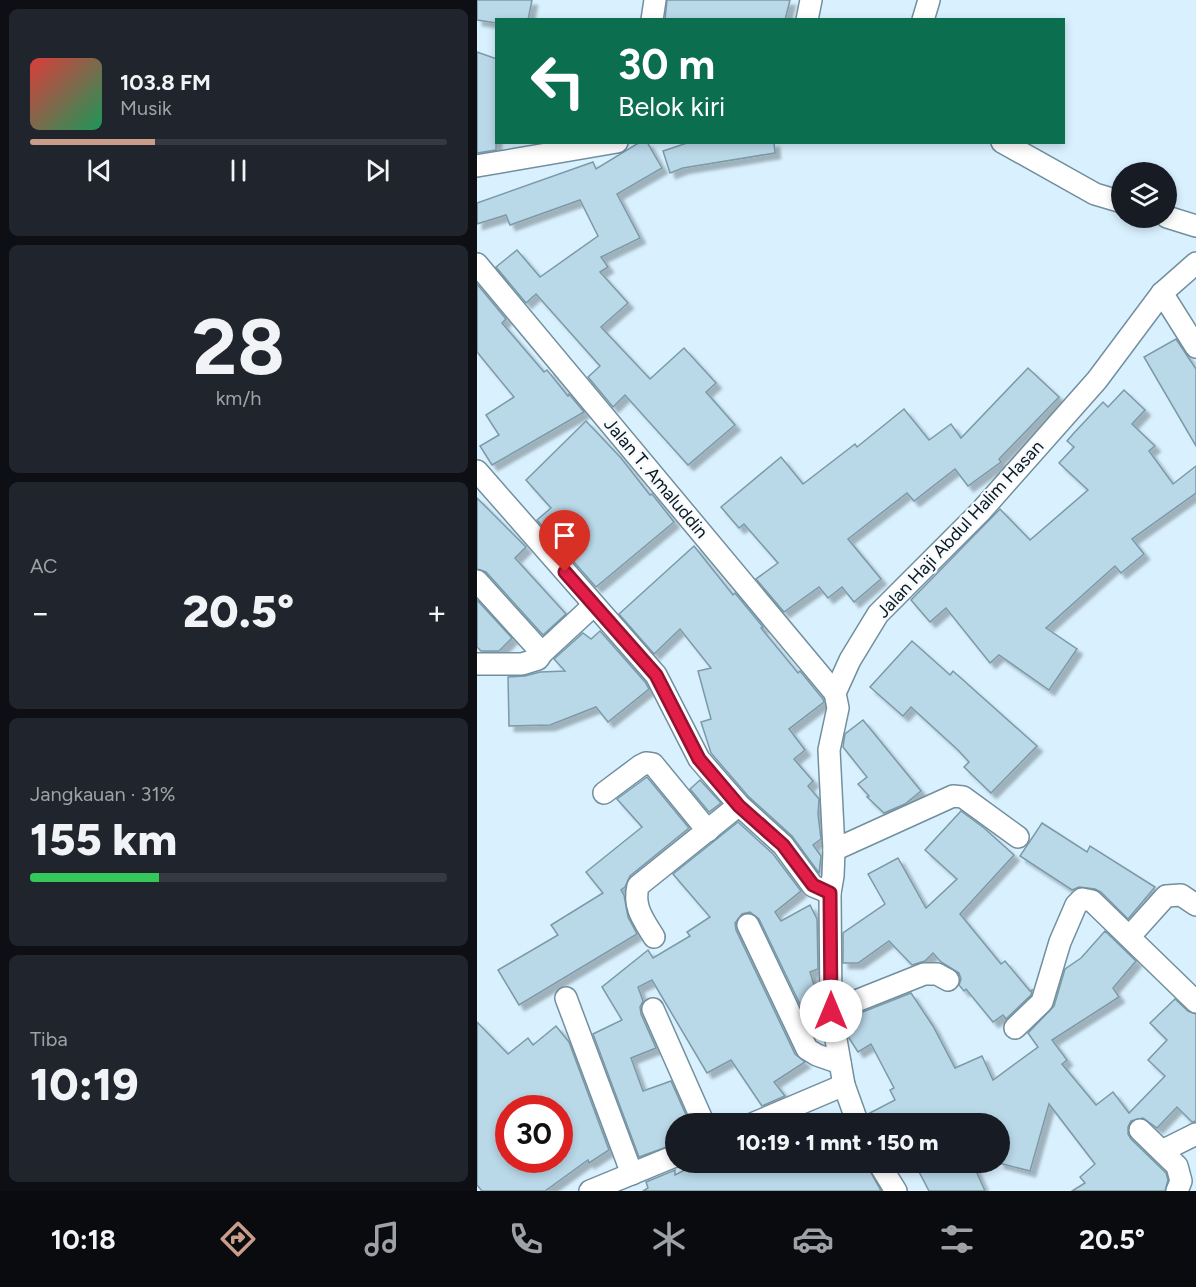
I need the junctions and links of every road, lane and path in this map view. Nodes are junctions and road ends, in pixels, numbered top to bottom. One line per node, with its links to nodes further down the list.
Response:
1 (655, 0): 4 (street)
2 (811, 0): 5 (street)
3 (929, 0): 6 (street)
4 (652, 18)
5 (807, 18)
6 (924, 18)
7 (605, 144): 9 (street)
8 (1006, 144): 10 (street)
9 (477, 166)
10 (1111, 199)
11 (1177, 220): 12 (street)
12 (1196, 226)
13 (477, 264): 22 (street, Jalan T. Amaluddin)
14 (1196, 264): 15 (street, Jalan Haji Abdul Halim Hasan)
15 (1162, 292): 16 (street); 22 (street, Jalan Haji Abdul Halim Hasan)
16 (1196, 347)
17 (477, 471): 19 (street)
18 (477, 581): 20 (street)
19 (594, 605): 20 (street); 24 (street)
20 (542, 652): 21 (street)
21 (478, 664)
22 (835, 693): 27 (street, Jalan Haji Abdul Halim Hasan)
23 (604, 794): 25 (street)
24 (739, 806): 25 (street); 28 (street)
25 (708, 831): 32 (street)
26 (1018, 837): 27 (street)
27 (834, 850): 28 (street, Jalan Haji Abdul Halim Hasan)
28 (830, 893): 37 (street, Jalan Haji Abdul Halim Hasan)
29 (1196, 905): 31 (street)
30 (748, 925): 39 (street)
31 (1131, 936): 35 (street); 38 (street)
32 (654, 937)
33 (948, 980): 37 (street)
34 (566, 998): 49 (street)
35 (1196, 1002)
36 (653, 1010): 41 (street)
37 (831, 1011): 39 (street, Jalan Haji Abdul Halim Hasan)
38 (1015, 1028)
39 (840, 1063): 40 (street, Jalan Haji Abdul Halim Hasan)
40 (844, 1085): 42 (street); 43 (street, Jalan Haji Abdul Halim Hasan)
41 (699, 1113)
42 (778, 1113)
43 (854, 1113)
44 (1140, 1131): 46 (street)
45 (1196, 1134): 46 (street)
46 (1162, 1151): 52 (street)
47 (665, 1160): 49 (street)
48 (884, 1173): 51 (street)
49 (631, 1174): 50 (street)
50 (590, 1191)
51 (895, 1191)
52 (1177, 1191)

